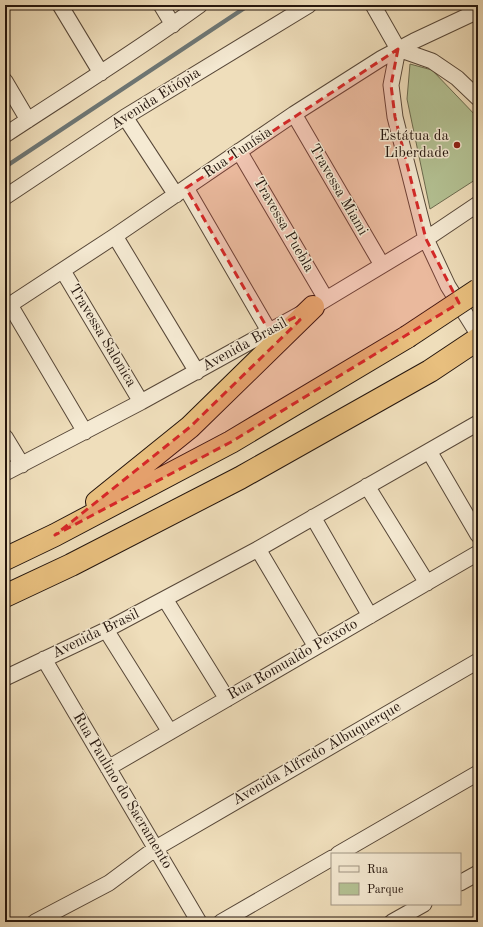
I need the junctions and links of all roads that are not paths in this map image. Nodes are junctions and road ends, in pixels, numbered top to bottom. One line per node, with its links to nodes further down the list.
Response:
1 (60, 5): 9 (street)
2 (161, 5): 7 (street)
3 (200, 5): 7 (street)
4 (309, 5): 13 (street, Avenida Etiópia)
5 (373, 5): 8 (street)
6 (478, 11): 8 (street, Rua Tunísia)
7 (173, 25): 9 (street)
8 (398, 49): 11 (street); 12 (street, Rua Tunísia); 21 (street)
9 (101, 73): 14 (street)
10 (5, 81): 14 (street)
11 (478, 98)
12 (294, 114): 16 (street, Rua Tunísia); 22 (street, Travessa Miami)
13 (125, 117): 17 (street); 18 (street, Avenida Etiópia)
14 (28, 120): 15 (street)
15 (5, 135)
16 (240, 151): 17 (street, Rua Tunísia); 25 (street, Travessa Puebla)
17 (181, 192): 20 (street, Rua Tunísia); 27 (street)
18 (5, 197)
19 (478, 204): 21 (street, Avenida Brasil)
20 (115, 236): 23 (street, Rua Tunísia); 30 (street)
21 (426, 239): 22 (street, Avenida Brasil); 28 (street)
22 (382, 265): 25 (street, Avenida Brasil)
23 (63, 271): 26 (street, Rua Tunísia); 31 (street, Travessa Salonica)
24 (478, 290): 40 (highway, bridge)
25 (320, 303): 27 (street, Avenida Brasil); 40 (highway)
26 (8, 307): 33 (street)
27 (269, 331): 30 (street, Avenida Brasil)
28 (478, 334)
29 (478, 339): 46 (highway)
30 (197, 372): 31 (street, Avenida Brasil)
31 (141, 402): 33 (street, Avenida Brasil)
32 (478, 423): 35 (street, Avenida Brasil)
33 (85, 432): 36 (street, Avenida Brasil)
34 (5, 437): 36 (street)
35 (429, 451): 38 (street, Avenida Brasil); 41 (street)
36 (22, 465): 37 (street, Avenida Brasil)
37 (5, 473)
38 (367, 486): 39 (street, Avenida Brasil); 45 (street)
39 (313, 517): 42 (street, Avenida Brasil); 48 (street)
40 (55, 535): 44 (highway)
41 (478, 535)
42 (258, 549): 47 (street, Avenida Brasil); 50 (street)
43 (478, 553): 45 (street, Rua Romualdo Peixoto)
44 (5, 559)
45 (427, 583): 48 (street, Rua Romualdo Peixoto)
46 (5, 596)
47 (165, 599): 49 (street, Avenida Brasil); 54 (street)
48 (370, 616): 50 (street, Rua Romualdo Peixoto)
49 (106, 630): 51 (street, Avenida Brasil); 55 (street)
50 (316, 647): 54 (street, Rua Romualdo Peixoto)
51 (44, 659): 53 (street, Avenida Brasil); 56 (street, Rua Paulino do Sacramento)
52 (478, 661): 58 (street, Avenida Alfredo Albuquerque)
53 (5, 678)
54 (227, 699): 55 (street, Rua Romualdo Peixoto)
55 (170, 732): 56 (street, Rua Romualdo Peixoto)
56 (108, 768): 58 (street, Rua Paulino do Sacramento)
57 (478, 773): 59 (street)
58 (156, 848): 64 (street, Avenida Alfredo Albuquerque); 65 (street, Rua Paulino do Sacramento)
59 (340, 853)
60 (331, 859): 66 (street)
61 (478, 873): 62 (street)
62 (461, 882)
63 (422, 905): 67 (street)
64 (35, 922)
65 (199, 922)
66 (221, 922)
67 (392, 922)

